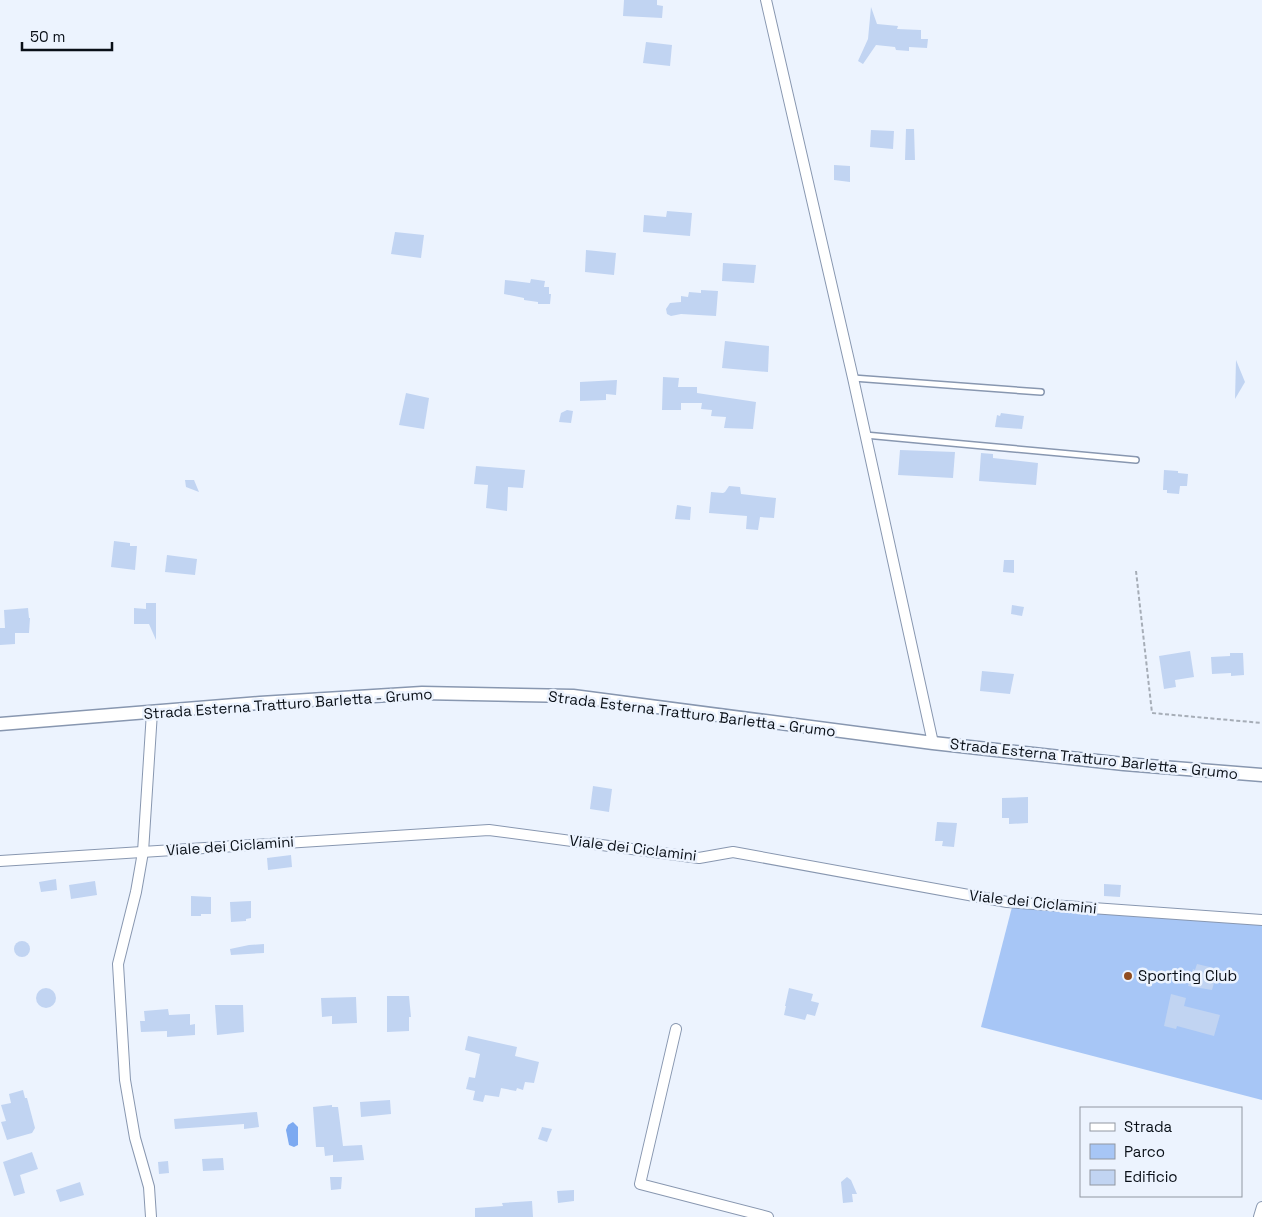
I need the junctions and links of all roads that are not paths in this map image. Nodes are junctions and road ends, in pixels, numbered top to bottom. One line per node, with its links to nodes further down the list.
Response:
1 (766, 0): 2 (street)
2 (853, 378): 3 (lane); 4 (street)
3 (1040, 392)
4 (864, 435): 5 (lane); 8 (street)
5 (1136, 460)
6 (152, 712): 7 (street, Strada Esterna Tratturo Barletta - Grumo); 8 (street, Strada Esterna Tratturo Barletta - Grumo); 10 (street)
7 (0, 724)
8 (933, 743): 9 (street, Strada Esterna Tratturo Barletta - Grumo)
9 (1262, 776)
10 (143, 852): 11 (street, Viale dei Ciclamini); 12 (street, Viale dei Ciclamini); 15 (street)
11 (0, 861)
12 (1262, 920)
13 (676, 1030): 16 (street)
14 (1262, 1207): 17 (street)
15 (151, 1217)
16 (768, 1217)
17 (1258, 1217)

